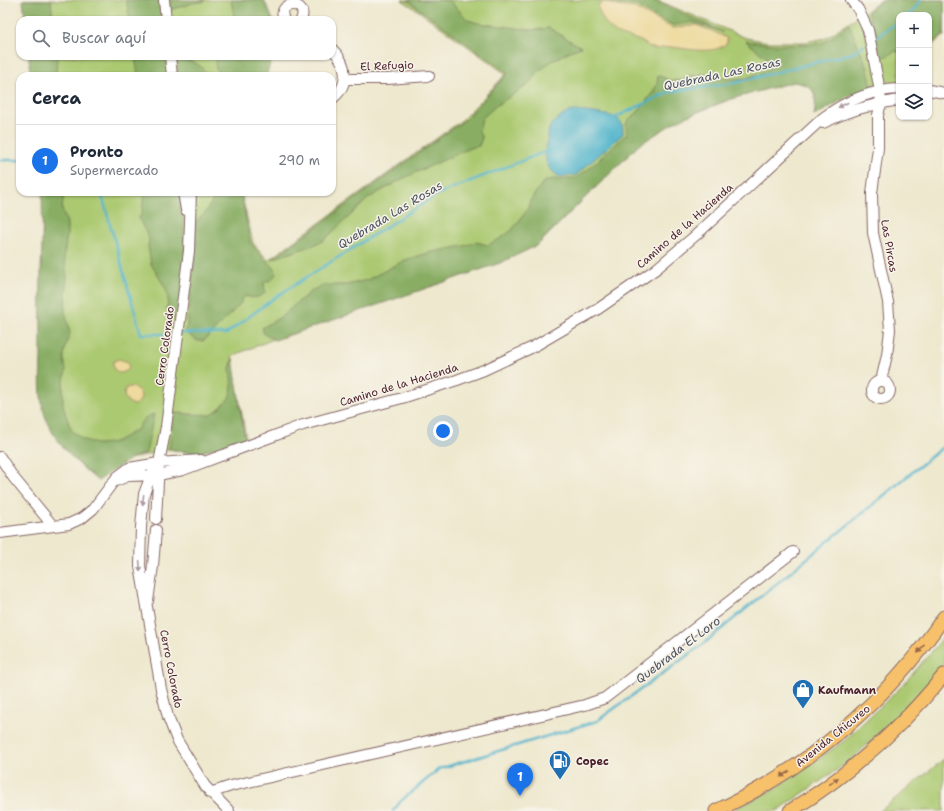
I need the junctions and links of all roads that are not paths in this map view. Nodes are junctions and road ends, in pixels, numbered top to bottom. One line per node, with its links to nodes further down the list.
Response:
1 (164, 0): 3 (street)
2 (852, 0): 12 (street, Las Pircas)
3 (166, 16)
4 (283, 16): 5 (street)
5 (302, 16)
6 (336, 53): 10 (street, El Refugio)
7 (170, 60): 8 (street)
8 (172, 72)
9 (429, 76): 10 (street, El Refugio)
10 (345, 79): 15 (street, El Refugio)
11 (896, 89): 12 (street, Camino de la Hacienda)
12 (880, 91): 19 (street, Las Pircas); 20 (street, Camino de la Hacienda, one-way to 20)
13 (932, 91): 14 (street)
14 (944, 93)
15 (336, 95)
16 (944, 97): 17 (street)
17 (932, 98)
18 (896, 100): 19 (street, Camino de la Hacienda)
19 (881, 102): 20 (street, Camino de la Hacienda); 24 (street, Las Pircas)
20 (808, 130): 26 (street, Camino de la Hacienda)
21 (184, 196): 23 (street, Cerro Colorado)
22 (191, 196): 23 (street, Cerro Colorado)
23 (190, 232): 27 (street, Cerro Colorado)
24 (881, 381)
25 (0, 457): 31 (street)
26 (208, 460): 27 (street, Camino de la Hacienda); 28 (street, Camino de la Hacienda)
27 (158, 463): 28 (street, Cerro Colorado); 29 (street, Camino de la Hacienda)
28 (155, 475): 29 (street, Camino de la Hacienda); 30 (street, Cerro Colorado); 35 (street, Cerro Colorado, one-way to 35)
29 (114, 482): 31 (street, Camino de la Hacienda)
30 (156, 519)
31 (53, 526): 33 (street, Camino de la Hacienda)
32 (156, 530): 34 (street, Cerro Colorado)
33 (0, 533)
34 (155, 541): 35 (street); 37 (street, Cerro Colorado)
35 (140, 542): 37 (street, Cerro Colorado, one-way to 37)
36 (793, 552): 40 (street)
37 (147, 608): 40 (street, Cerro Colorado)
38 (944, 617): 42 (main road, Avenida Chicureo, one-way to 42)
39 (944, 675): 43 (main road, one-way to 39)
40 (210, 793): 41 (street, Cerro Colorado)
41 (229, 811)
42 (716, 811)
43 (790, 811)

